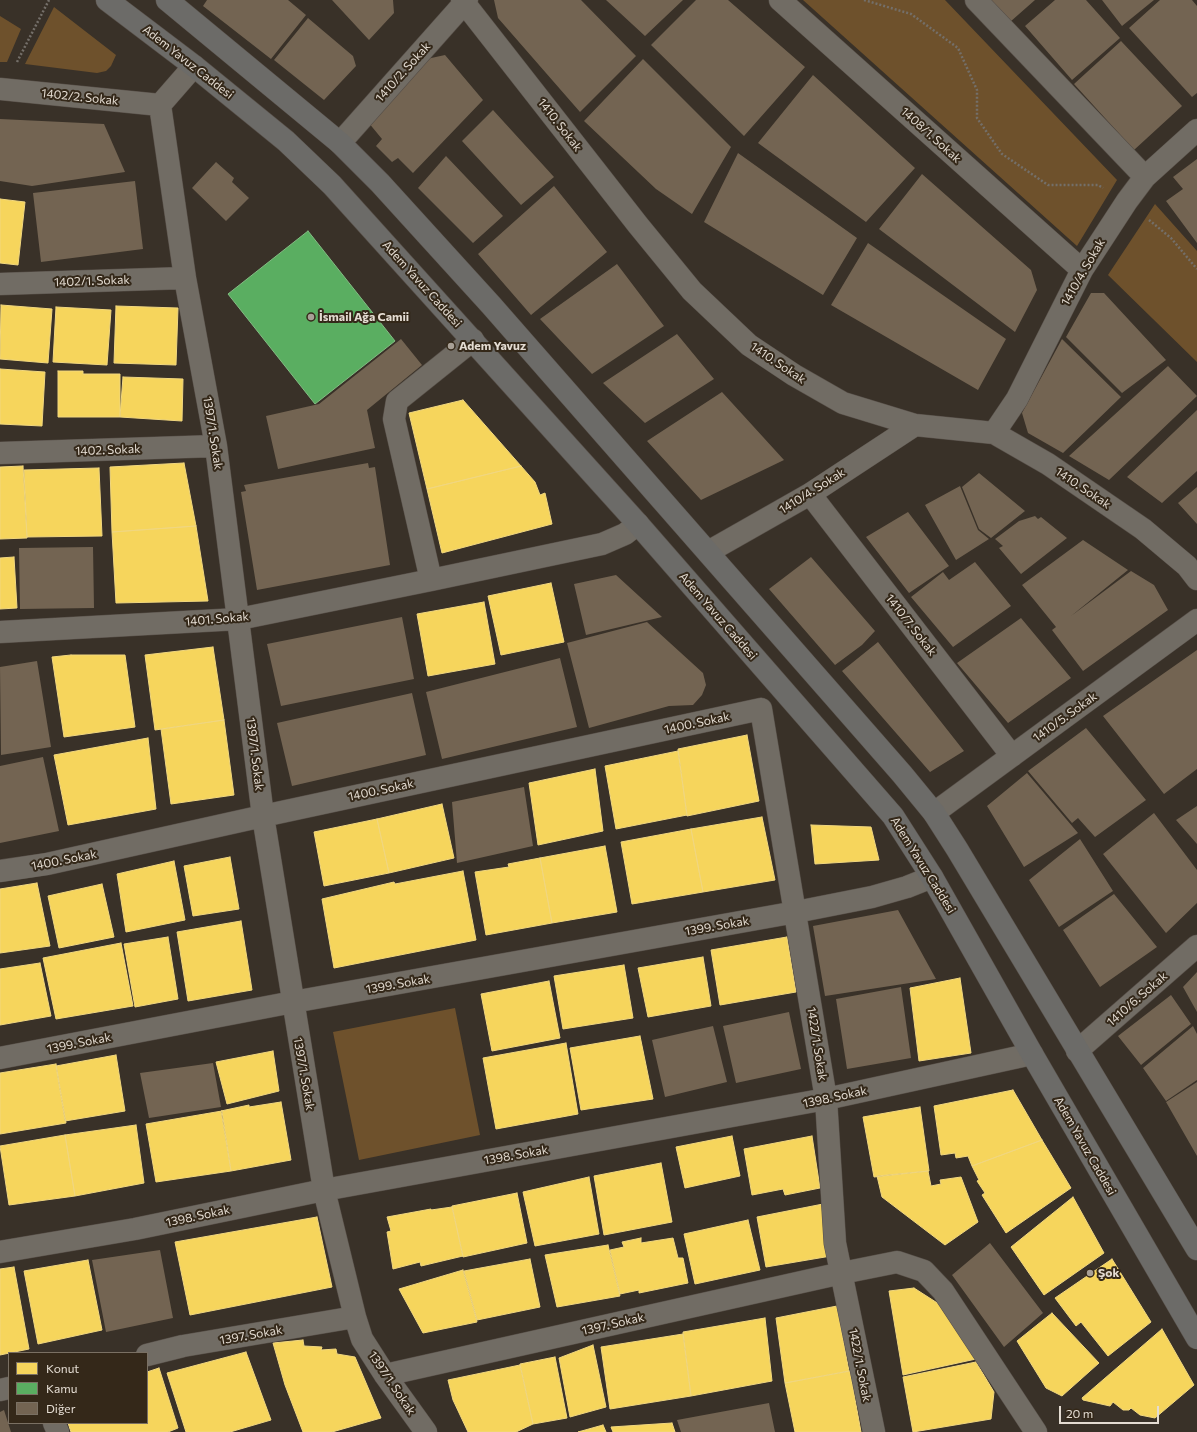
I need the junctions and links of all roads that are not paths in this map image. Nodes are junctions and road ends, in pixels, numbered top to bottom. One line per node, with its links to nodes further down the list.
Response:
1 (107, 0): 6 (main road, Adem Yavuz Caddesi)
2 (167, 0): 10 (main road)
3 (780, 0): 12 (street, 1408/1. Sokak)
4 (976, 0): 11 (street)
5 (464, 1): 10 (street, 1410/2. Sokak); 16 (street, 1410. Sokak)
6 (194, 66): 8 (street); 15 (main road, Adem Yavuz Caddesi)
7 (2, 89): 8 (street, 1402/2. Sokak)
8 (160, 105): 13 (street, 1397/1. Sokak)
9 (1197, 130): 11 (street, 1410/4. Sokak)
10 (340, 143): 22 (main road)
11 (1145, 177): 12 (street, 1410/4. Sokak)
12 (1082, 270): 17 (street, 1410/4. Sokak)
13 (185, 278): 14 (street, 1402/1. Sokak); 18 (street, 1397/1. Sokak)
14 (0, 284)
15 (473, 340): 21 (main road, Adem Yavuz Caddesi); 23 (street)
16 (914, 425): 17 (street, 1410. Sokak); 20 (street, 1410/4. Sokak)
17 (994, 433): 24 (street, 1410. Sokak)
18 (216, 446): 19 (street, 1402. Sokak); 25 (street, 1397/1. Sokak)
19 (0, 453)
20 (810, 494): 22 (street, 1410/4. Sokak); 30 (street, 1410/7. Sokak)
21 (638, 524): 23 (street, 1401. Sokak); 28 (main road, Adem Yavuz Caddesi)
22 (708, 552): 31 (main road)
23 (430, 580): 25 (street, 1401. Sokak)
24 (1197, 580)
25 (239, 620): 27 (street, 1401. Sokak); 32 (street, 1397/1. Sokak)
26 (1197, 620): 30 (street, 1410/5. Sokak)
27 (0, 632)
28 (781, 688): 29 (street); 34 (main road, Adem Yavuz Caddesi)
29 (761, 709): 32 (street, 1400. Sokak); 35 (street, 1422/1. Sokak)
30 (1012, 756): 31 (street, 1410/5. Sokak)
31 (934, 813): 38 (main road)
32 (263, 816): 33 (street, 1400. Sokak); 37 (street, 1397/1. Sokak)
33 (0, 871)
34 (932, 877): 35 (street, 1399. Sokak); 39 (main road, Adem Yavuz Caddesi)
35 (796, 912): 37 (street, 1399. Sokak); 41 (street, 1422/1. Sokak)
36 (1197, 946): 38 (street, 1410/6. Sokak)
37 (293, 1002): 40 (street, 1399. Sokak); 42 (street, 1397/1. Sokak)
38 (1077, 1051): 43 (main road)
39 (1032, 1054): 41 (street, 1398. Sokak); 47 (main road, Adem Yavuz Caddesi)
40 (0, 1058)
41 (826, 1099): 42 (street, 1398. Sokak); 45 (street, 1422/1. Sokak)
42 (324, 1190): 44 (street, 1398. Sokak); 46 (street, 1397/1. Sokak)
43 (1197, 1249)
44 (0, 1252)
45 (842, 1273): 49 (street, 1397. Sokak); 51 (street, 1422/1. Sokak); 52 (street, 1397. Sokak)
46 (355, 1317): 48 (street, 1397. Sokak); 49 (street, 1397/1. Sokak)
47 (1197, 1338)
48 (148, 1355)
49 (384, 1374): 50 (street, 1397/1. Sokak)
50 (426, 1432)
51 (874, 1432)
52 (1036, 1432)

